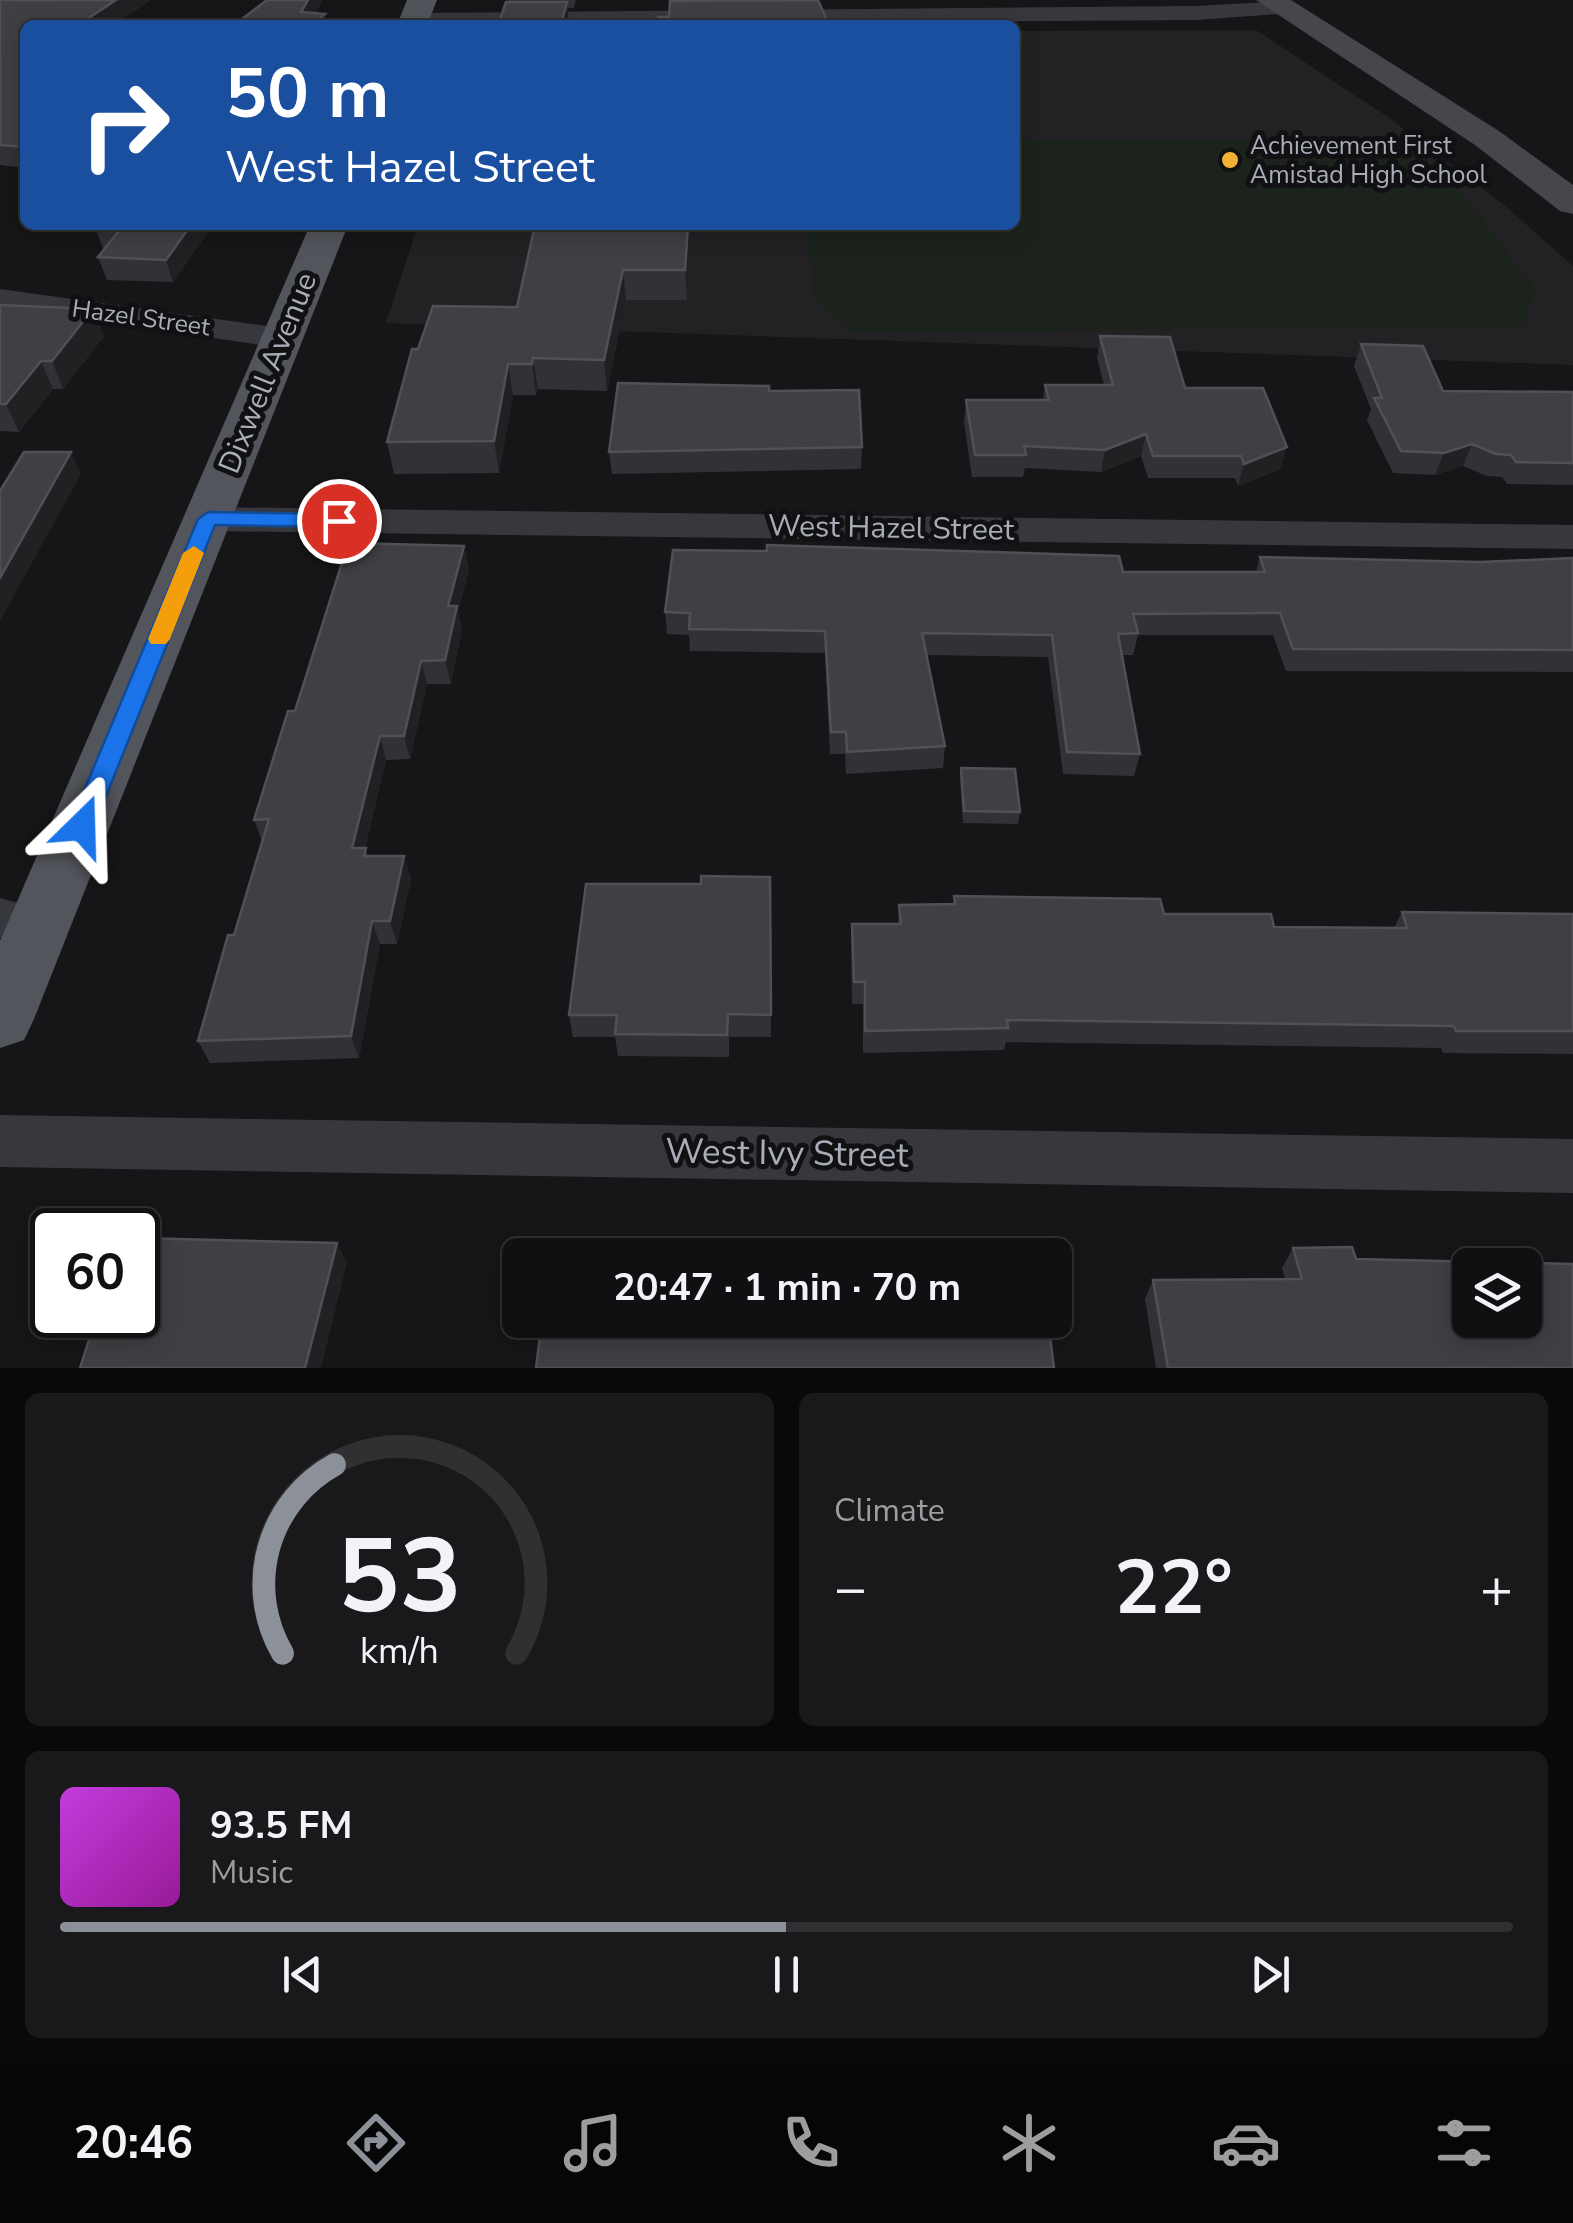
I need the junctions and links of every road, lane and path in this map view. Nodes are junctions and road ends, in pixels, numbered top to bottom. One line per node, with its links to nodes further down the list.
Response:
1 (1277, 4): 2 (street); 3 (main road)
2 (416, 15)
3 (1573, 203)
4 (326, 230): 6 (main road, Dixwell Avenue)
5 (0, 298): 6 (street, Hazel Street)
6 (282, 338): 7 (main road, Dixwell Avenue)
7 (208, 519): 8 (street, West Hazel Street); 9 (main road, Dixwell Avenue)
8 (1573, 537)
9 (20, 923): 10 (main road, Dixwell Avenue)
10 (0, 1020)
11 (0, 1141): 12 (street, West Ivy Street)
12 (1573, 1166)

